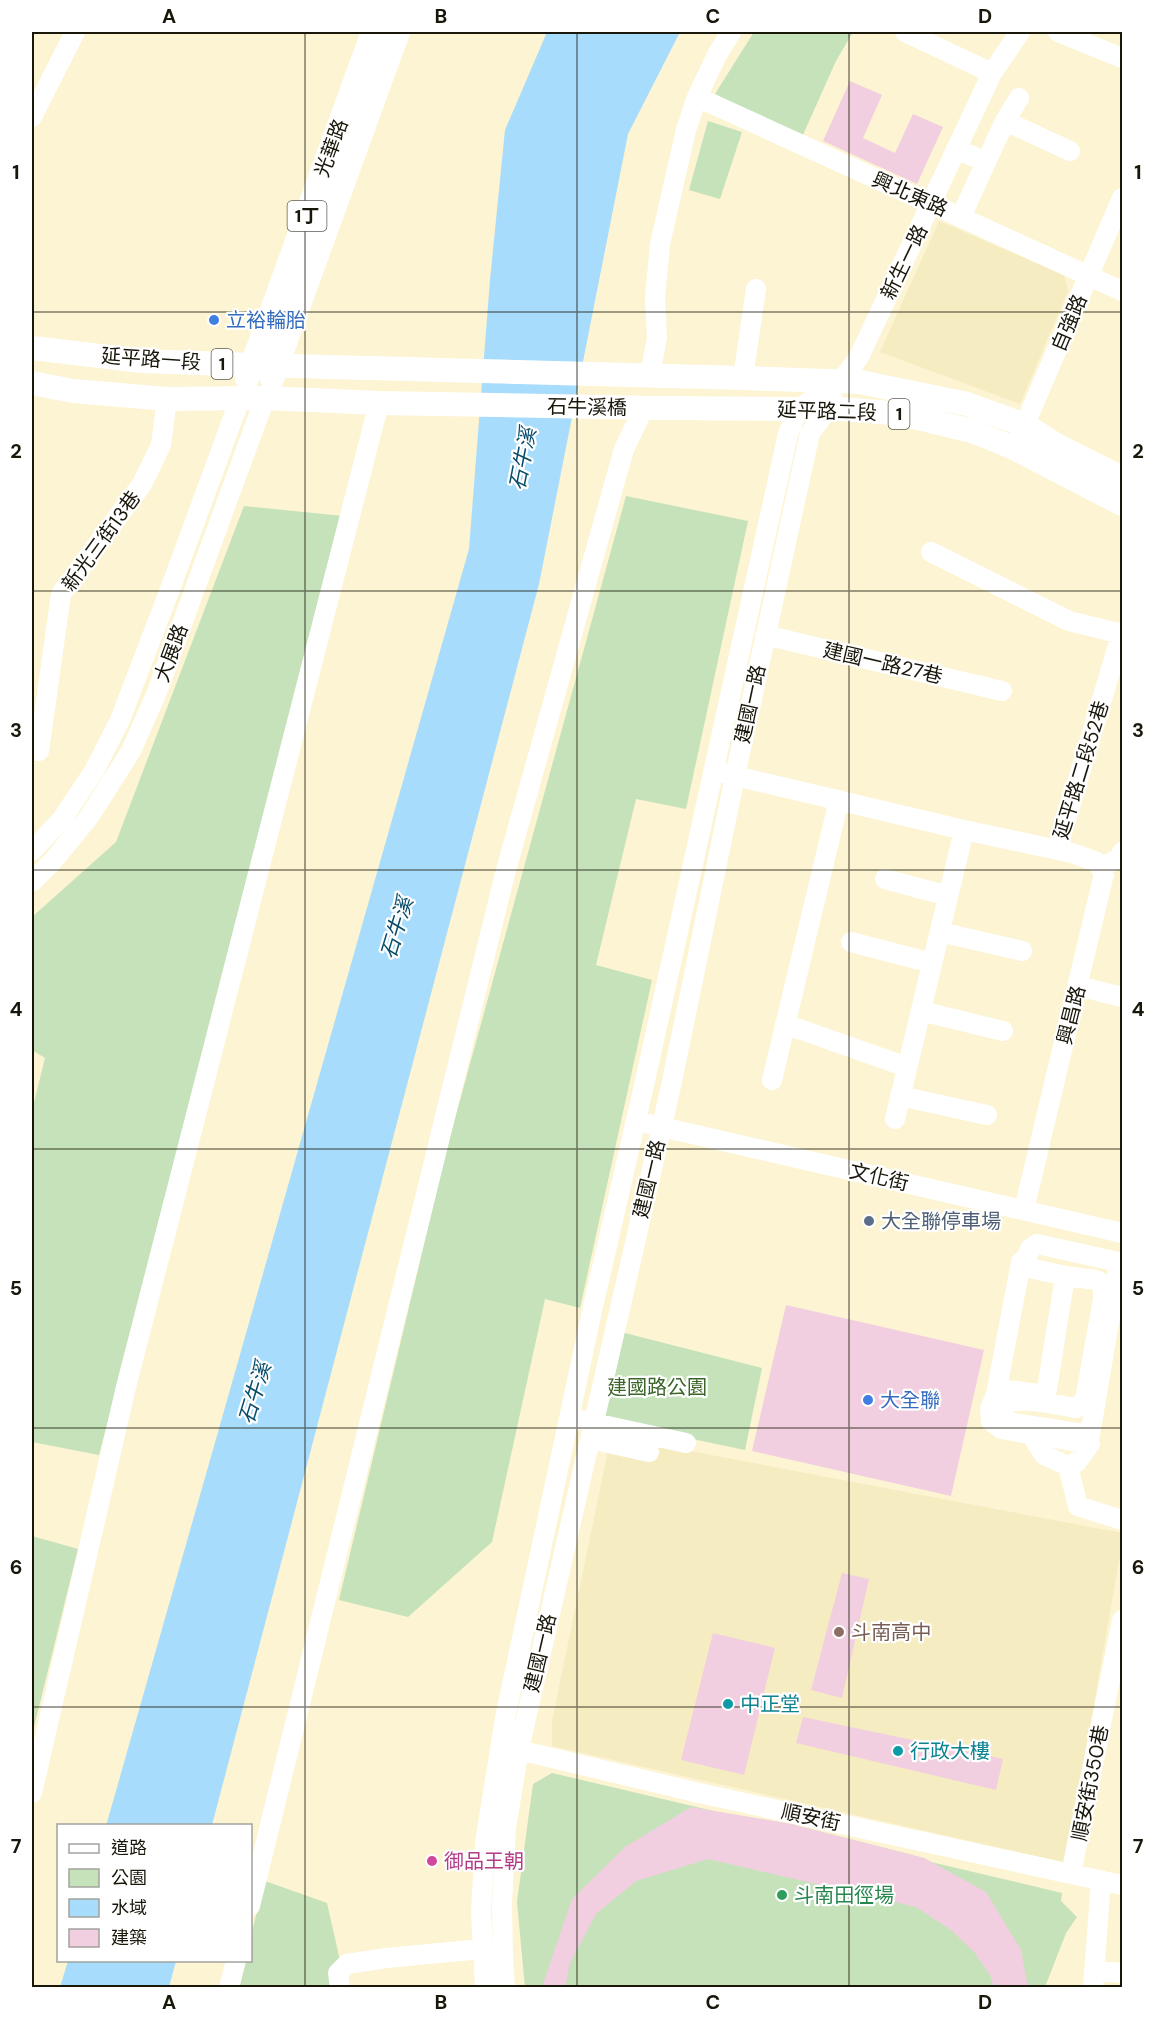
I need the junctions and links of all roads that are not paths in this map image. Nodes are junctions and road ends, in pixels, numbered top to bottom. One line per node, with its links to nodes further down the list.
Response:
1 (75, 32): 12 (street)
2 (373, 32): 24 (main road, 光華路 / 1丁)
3 (398, 32): 25 (main road, 光華路 / 1丁)
4 (731, 32): 10 (street)
5 (905, 32): 9 (street)
6 (1020, 32): 9 (street, 新生一路)
7 (1058, 32): 8 (street)
8 (1122, 58)
9 (992, 73): 14 (street, 新生一路)
10 (697, 97): 18 (street, 興北東路); 27 (street)
11 (1019, 98): 13 (street)
12 (32, 117)
13 (1005, 122): 15 (street); 16 (street)
14 (956, 149): 16 (street); 18 (street, 新生一路)
15 (1070, 151)
16 (986, 162): 19 (street)
17 (1122, 198): 20 (street, 自強路)
18 (931, 205): 19 (street, 興北東路); 29 (street, 新生一路)
19 (961, 217): 20 (street, 興北東路)
20 (1089, 275): 22 (street, 興北東路); 39 (street, 自強路)
21 (756, 289): 28 (street)
22 (1122, 291)
23 (32, 348): 24 (main road, 延平路一段 / 1)
24 (252, 365): 25 (main road, 延平路一段 / 1); 33 (main road, 光華路 / 1丁)
25 (277, 366): 26 (main road, 延平路一段 / 1); 31 (main road, 光華路 / 1丁)
26 (414, 371): 27 (main road, 石牛溪橋 / 1)
27 (653, 376): 28 (main road, 延平路二段 / 1)
28 (743, 378): 29 (main road, 延平路二段 / 1)
29 (841, 381): 37 (street, 建國一路); 38 (street, 新生一路); 39 (main road, 延平路二段 / 1)
30 (32, 383): 32 (main road, 延平路一段 / 1)
31 (265, 398): 33 (main road, 延平路一段 / 1); 34 (main road, 延平路一段 / 1); 57 (street, 大展路)
32 (167, 399): 33 (main road, 延平路一段 / 1); 47 (street, 新光三街13巷)
33 (240, 399): 53 (street, 大展路)
34 (379, 403): 35 (main road, 延平路一段 / 1); 89 (street)
35 (410, 404): 36 (main road, 石牛溪橋 / 1)
36 (650, 408): 38 (main road, 延平路二段 / 1); 93 (street)
37 (829, 408): 38 (main road, 延平路二段 / 1); 40 (main road, 延平路二段 / 1); 45 (street, 建國一路)
38 (798, 409): 48 (street, 建國一路)
39 (1025, 425): 40 (street, 自強路); 41 (main road, 延平路二段 / 1)
40 (1014, 448): 42 (main road, 延平路二段 / 1)
41 (1122, 478)
42 (1122, 504)
43 (931, 552): 44 (street, 延平路二段52巷)
44 (1122, 633): 52 (street, 延平路二段52巷)
45 (765, 636): 46 (street, 建國一路27巷); 49 (street, 建國一路)
46 (1002, 691)
47 (32, 750)
48 (714, 771): 49 (street, 延平路二段52巷); 73 (street, 建國一路)
49 (735, 776): 50 (street, 延平路二段52巷); 74 (street, 建國一路)
50 (839, 800): 51 (street, 延平路二段52巷); 66 (street)
51 (964, 830): 52 (street, 延平路二段52巷); 58 (street)
52 (1057, 850): 55 (street)
53 (32, 851)
54 (1122, 852): 55 (street)
55 (1101, 867): 63 (street, 興昌路)
56 (885, 879): 58 (street)
57 (32, 882)
58 (948, 896): 59 (street)
59 (939, 932): 61 (street); 62 (street)
60 (850, 942): 62 (street)
61 (1022, 951)
62 (932, 963): 65 (street)
63 (1078, 986): 64 (street); 75 (street, 興昌路)
64 (1122, 997)
65 (921, 1011): 67 (street); 68 (street)
66 (785, 1023): 68 (street); 69 (street)
67 (1003, 1031)
68 (908, 1067): 70 (street)
69 (772, 1080)
70 (900, 1096): 71 (street); 72 (street)
71 (987, 1115)
72 (895, 1119)
73 (636, 1121): 74 (street, 文化街); 80 (street, 建國一路)
74 (661, 1126): 75 (street, 文化街); 81 (street, 建國一路)
75 (1024, 1210): 76 (street, 文化街)
76 (1122, 1233)
77 (1026, 1258): 78 (street); 78 (street); 79 (street)
78 (1065, 1276): 79 (street)
79 (996, 1394): 82 (street)
80 (569, 1418): 81 (street); 88 (street, 建國一路)
81 (592, 1431): 83 (street); 84 (street); 88 (street, 建國一路)
82 (1031, 1434): 85 (street); 85 (street)
83 (686, 1443)
84 (649, 1452)
85 (1068, 1466): 86 (street)
86 (1122, 1521)
87 (1122, 1620): 90 (street, 順安街350巷)
88 (509, 1748): 90 (street, 順安街); 94 (street, 建國一路); 101 (street, 建國一路)
89 (32, 1793)
90 (1071, 1875): 91 (street, 順安街)
91 (1101, 1880): 92 (street, 順安街); 97 (street)
92 (1122, 1886)
93 (252, 1898)
94 (482, 1950): 99 (street); 100 (street, 建國一路)
95 (236, 1962): 98 (street)
96 (1122, 1973): 97 (street)
97 (1094, 1979)
98 (229, 1988)
99 (340, 1988)
100 (485, 1988)
101 (506, 1988)

